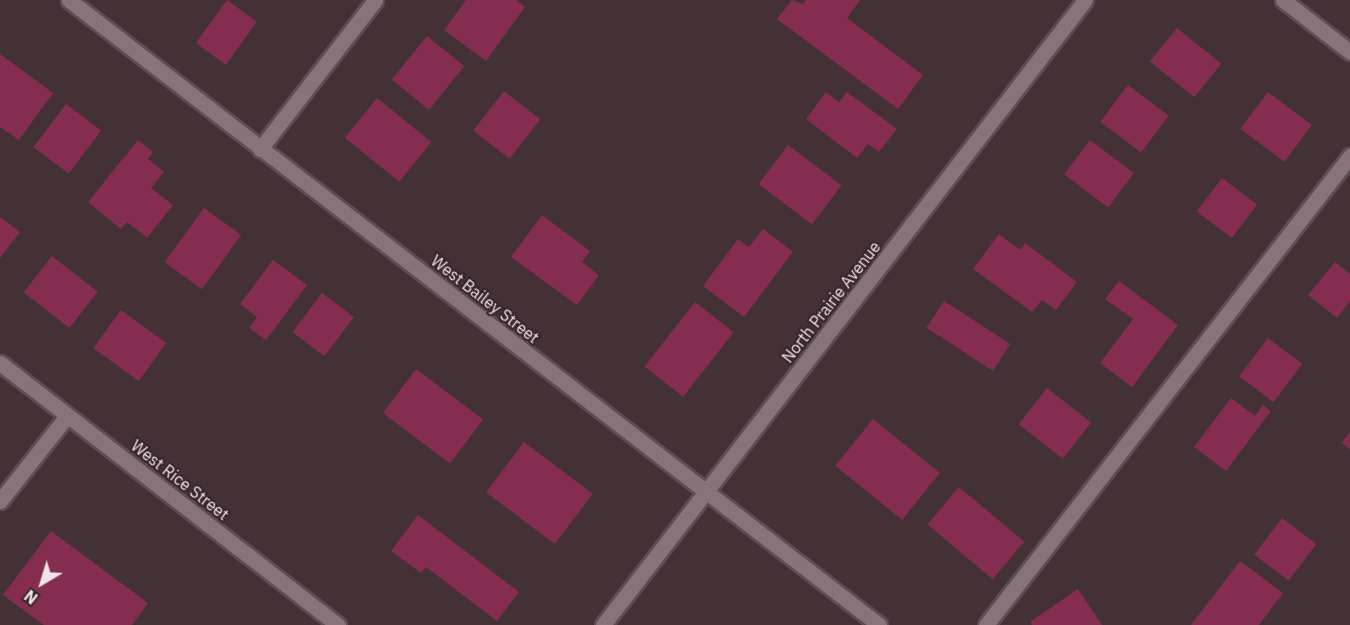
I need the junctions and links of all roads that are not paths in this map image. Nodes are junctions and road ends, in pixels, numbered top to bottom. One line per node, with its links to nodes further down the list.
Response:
1 (69, 0): 6 (street, West Bailey Street)
2 (375, 0): 6 (street)
3 (1085, 0): 10 (street, North Prairie Avenue)
4 (1283, 0): 5 (street)
5 (1350, 52)
6 (260, 149): 10 (street, West Bailey Street)
7 (1350, 156): 15 (street)
8 (0, 363): 9 (street, West Rice Street)
9 (67, 416): 11 (street); 12 (street, West Rice Street)
10 (708, 492): 13 (street, North Prairie Avenue); 14 (street, West Bailey Street)
11 (0, 501)
12 (338, 625)
13 (603, 625)
14 (879, 625)
15 (986, 625)

